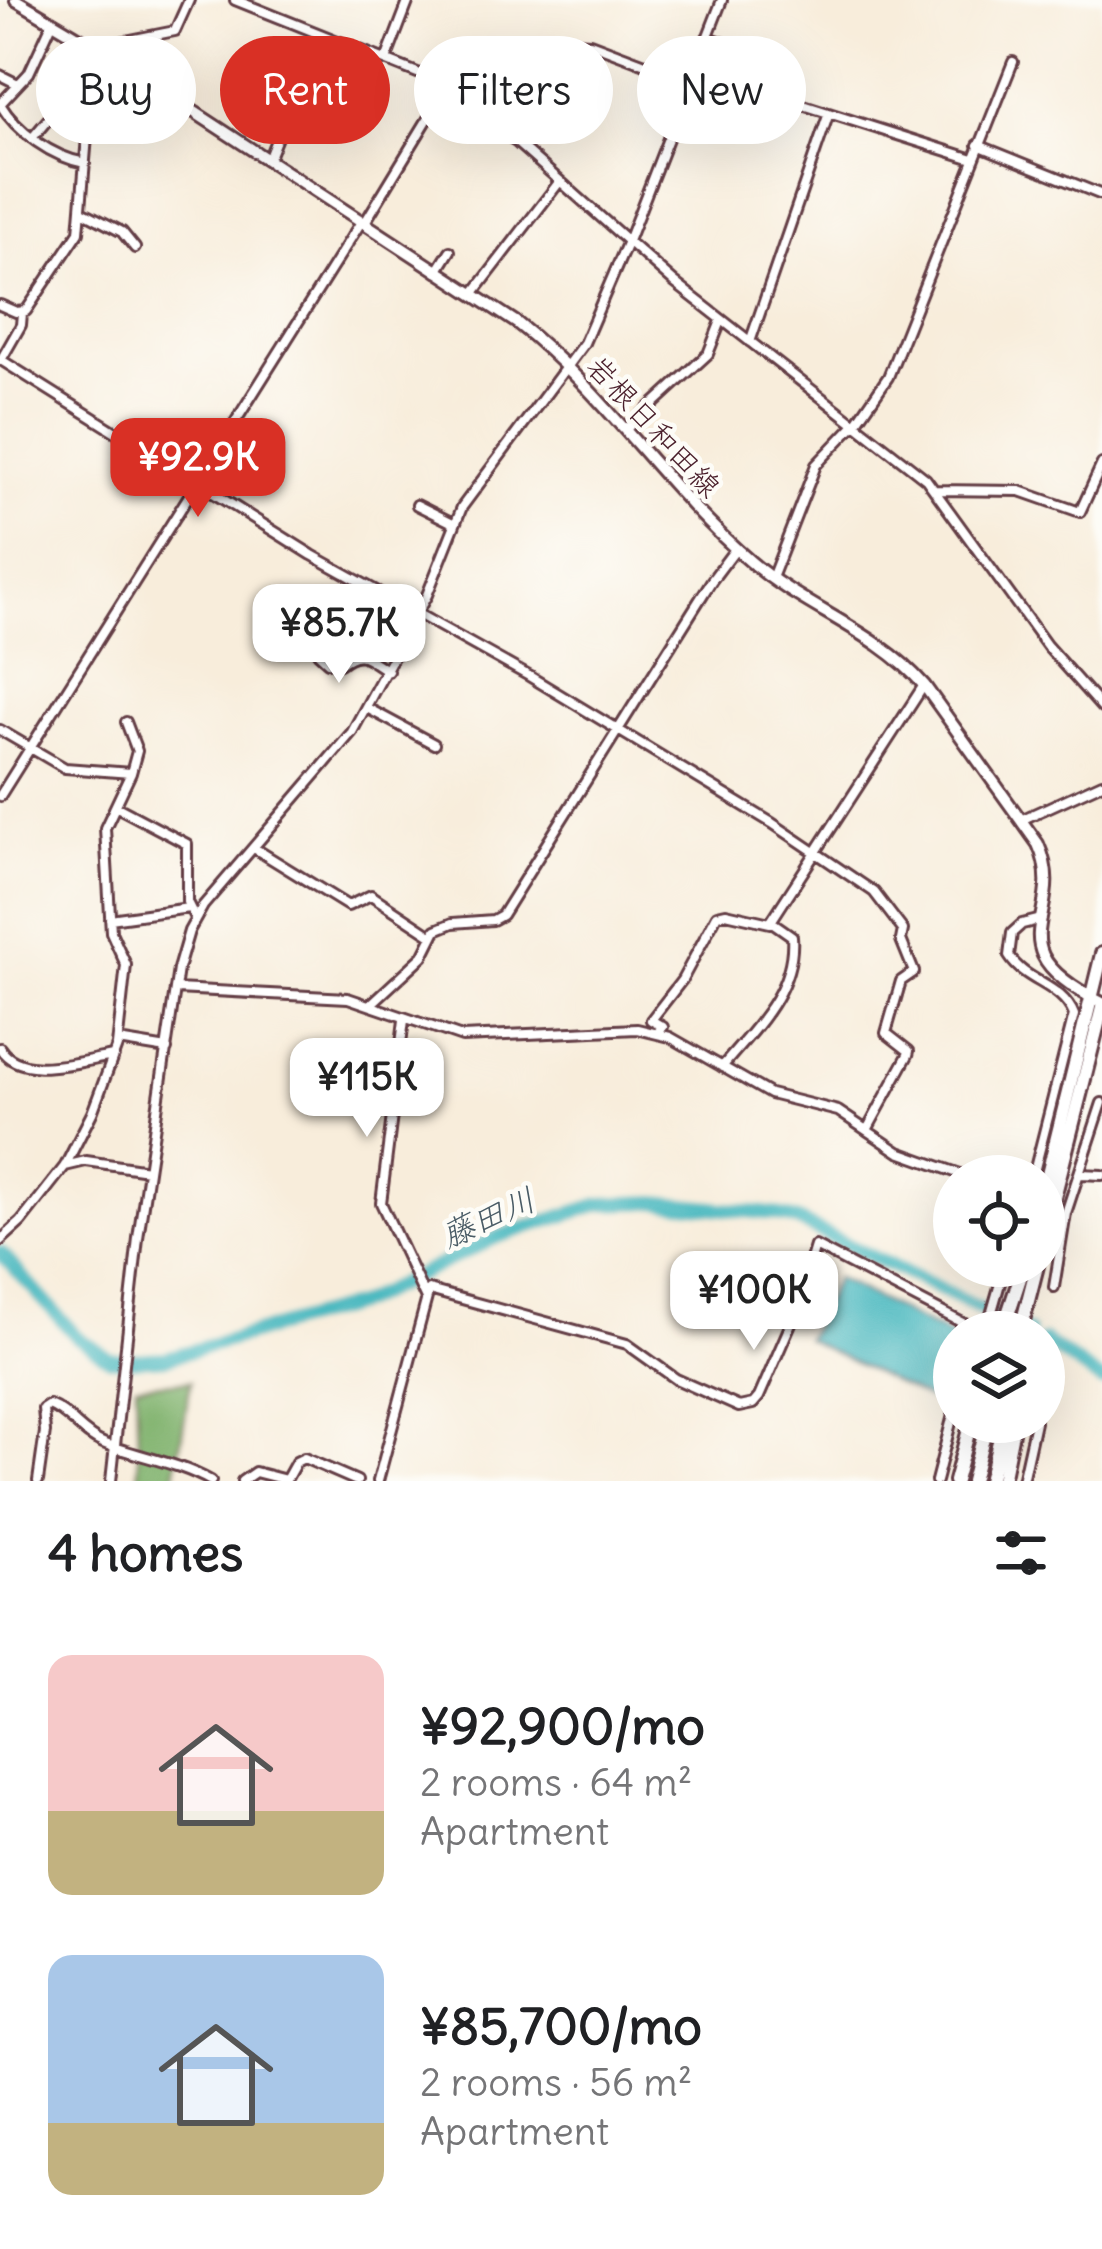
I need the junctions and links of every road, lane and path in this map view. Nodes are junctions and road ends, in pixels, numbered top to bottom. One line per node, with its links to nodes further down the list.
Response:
1 (16, 0): 6 (main road, 岩根日和田線)
2 (189, 0): 9 (street)
3 (235, 0): 7 (street)
4 (410, 0): 12 (street)
5 (722, 0): 11 (street)
6 (53, 21): 8 (main road, 岩根日和田線); 15 (street)
7 (318, 33): 10 (street); 30 (street)
8 (78, 36)
9 (144, 36)
10 (326, 36)
11 (707, 36)
12 (390, 50)
13 (1013, 62): 28 (street)
14 (0, 75): 17 (street)
15 (27, 76): 16 (street); 17 (street)
16 (36, 80)
17 (19, 84): 18 (street)
18 (0, 104): 23 (street)
19 (806, 104): 21 (street)
20 (196, 113): 30 (main road, 岩根日和田線)
21 (830, 113): 29 (street); 46 (street)
22 (36, 133): 23 (street)
23 (33, 137): 31 (street)
24 (414, 141): 35 (street)
25 (87, 144): 31 (street)
26 (517, 144): 32 (street)
27 (666, 144): 38 (street)
28 (978, 146): 29 (street); 33 (street)
29 (974, 159): 49 (street)
30 (268, 161): 35 (main road, 岩根日和田線)
31 (86, 163): 34 (street)
32 (560, 181): 38 (street); 42 (street)
33 (1102, 195)
34 (82, 211): 39 (street); 44 (street)
35 (363, 223): 37 (main road, 岩根日和田線); 52 (street)
36 (398, 226): 37 (street)
37 (388, 239): 41 (main road, 岩根日和田線)
38 (628, 241): 45 (street); 48 (street)
39 (135, 248)
40 (450, 251): 41 (street)
41 (437, 272): 42 (main road, 岩根日和田線)
42 (472, 295): 48 (main road, 岩根日和田線)
43 (0, 305): 44 (street)
44 (22, 313): 47 (street)
45 (721, 321): 46 (street); 50 (street)
46 (750, 342): 49 (street)
47 (1, 361): 52 (street)
48 (568, 369): 50 (main road, 岩根日和田線); 55 (street)
49 (857, 422): 53 (street); 57 (street)
50 (624, 430): 56 (main road, 岩根日和田線)
51 (1102, 464): 53 (street)
52 (195, 484): 58 (street); 68 (street)
53 (935, 490): 63 (street)
54 (417, 506): 55 (street)
55 (455, 524): 58 (street)
56 (736, 548): 57 (main road, 岩根日和田線); 65 (street)
57 (772, 578): 61 (main road, 岩根日和田線)
58 (418, 614): 60 (street); 65 (street)
59 (318, 653): 60 (street)
60 (388, 671): 62 (street)
61 (924, 685): 73 (main road, 岩根日和田線); 75 (street)
62 (366, 707): 67 (street); 74 (street)
63 (1102, 708)
64 (126, 722): 69 (street)
65 (619, 729): 75 (street); 80 (street)
66 (0, 730): 68 (street)
67 (434, 744)
68 (30, 748): 69 (street); 71 (street)
69 (131, 773): 72 (street)
70 (1102, 783): 73 (street)
71 (0, 796)
72 (117, 807): 76 (street); 77 (street)
73 (1023, 819): 78 (main road, 岩根日和田線)
74 (254, 848): 76 (street); 80 (street)
75 (814, 853): 79 (street); 93 (street)
76 (192, 913): 77 (street); 82 (street)
77 (110, 920): 87 (street)
78 (1039, 920): 83 (main road, 岩根日和田線); 94 (street)
79 (772, 922): 86 (street); 91 (street)
80 (433, 936): 84 (street)
81 (1102, 954): 83 (highway)
82 (176, 989): 84 (street); 89 (street)
83 (1098, 1003): 95 (highway); 96 (highway)
84 (370, 1005): 85 (street)
85 (404, 1020): 86 (street); 106 (street)
86 (658, 1032): 91 (street)
87 (118, 1041): 89 (street); 90 (street)
88 (0, 1048): 90 (street)
89 (167, 1049): 99 (street)
90 (114, 1056): 98 (street)
91 (722, 1067): 93 (street)
92 (1102, 1103): 100 (street)
93 (867, 1130): 97 (street)
94 (1038, 1155)
95 (1054, 1155)
96 (1063, 1155)
97 (933, 1164)
98 (65, 1166): 99 (street); 103 (street)
99 (148, 1170): 117 (street)
100 (1081, 1174): 101 (street); 102 (street)
101 (1102, 1175)
102 (1065, 1219)
103 (0, 1241)
104 (1023, 1287): 107 (highway)
105 (1028, 1287): 107 (highway)
106 (426, 1299): 108 (street); 123 (street)
107 (1022, 1302): 109 (highway); 110 (highway)
108 (944, 1311)
109 (1017, 1311)
110 (1023, 1311)
111 (946, 1443): 124 (street)
112 (965, 1443): 125 (highway)
113 (982, 1443): 126 (highway)
114 (999, 1443): 127 (highway)
115 (1012, 1443): 128 (highway)
116 (1031, 1443): 129 (street)
117 (118, 1447): 118 (street); 119 (street); 120 (street)
118 (38, 1481)
119 (111, 1481)
120 (211, 1481)
121 (242, 1481): 122 (street)
122 (357, 1481)
123 (378, 1481)
124 (937, 1481)
125 (955, 1481)
126 (972, 1481)
127 (989, 1481)
128 (1002, 1481)
129 (1022, 1481)

